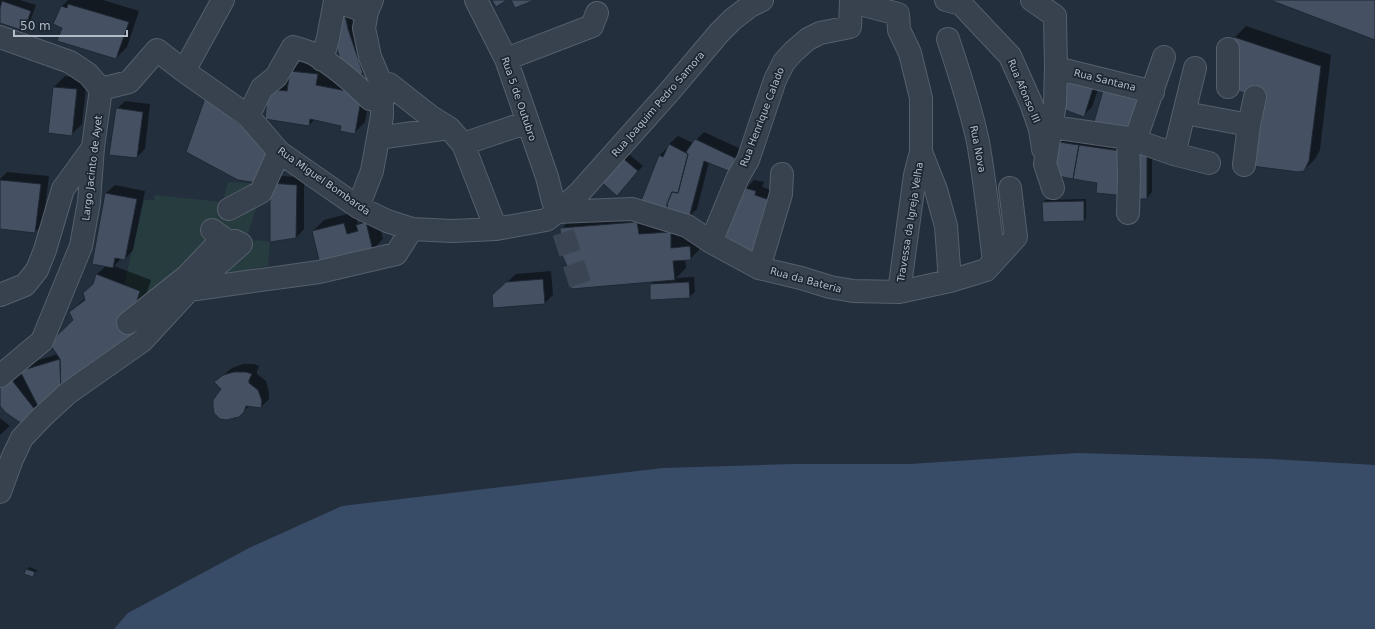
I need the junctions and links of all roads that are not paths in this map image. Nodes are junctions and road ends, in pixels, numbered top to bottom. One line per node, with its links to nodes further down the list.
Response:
1 (223, 0): 18 (street)
2 (476, 0): 14 (street, Rua 5 de Outubro)
3 (762, 0): 44 (street, Rua Joaquim Pedro Samora)
4 (946, 0): 37 (street, Rua Afonso III)
5 (1032, 0): 8 (street)
6 (852, 1): 34 (street); 49 (street, Rua Henrique Calado)
7 (370, 6): 15 (street); 21 (street)
8 (1058, 8): 16 (street)
9 (598, 13): 14 (street)
10 (0, 37): 20 (street)
11 (948, 39): 50 (street, Rua Nova)
12 (1228, 50): 19 (street)
13 (1164, 56): 22 (street)
14 (506, 59): 26 (street, Rua 5 de Outubro)
15 (322, 60): 21 (street); 25 (street)
16 (1056, 68): 22 (street, Rua Santana); 28 (street)
17 (1195, 68): 24 (street)
18 (184, 71): 20 (street, Rua Miguel Bombarda); 25 (street, Rua Miguel Bombarda)
19 (1228, 87)
20 (101, 89): 32 (street, Largo Jacinto de Ayet)
21 (376, 92): 29 (street); 30 (street)
22 (1153, 92): 31 (street)
23 (1255, 97): 27 (street)
24 (1184, 114): 27 (street); 35 (street)
25 (248, 116): 33 (street, Rua Miguel Bombarda)
26 (528, 122): 29 (street); 44 (street, Rua 5 de Outubro)
27 (1249, 125): 38 (street)
28 (1052, 126): 31 (street); 37 (street)
29 (456, 136): 30 (street); 47 (street)
30 (378, 138): 42 (street)
31 (1131, 139): 35 (street); 45 (street)
32 (93, 147): 55 (street); 57 (street, Largo Jacinto de Ayet)
33 (279, 152): 42 (street, Rua Miguel Bombarda); 43 (street)
34 (921, 152): 52 (street); 54 (street, Travessa da Igreja Velha)
35 (1174, 154): 36 (street)
36 (1209, 163)
37 (1045, 164): 41 (street, Rua Afonso III)
38 (1244, 165)
39 (782, 174): 51 (street)
40 (1010, 188): 50 (street, Rua da Bateria)
41 (1053, 188)
42 (358, 207): 46 (street, Rua Miguel Bombarda)
43 (229, 209)
44 (552, 211): 47 (street, Rua Miguel Bombarda); 49 (street, Rua da Bateria)
45 (1128, 213)
46 (412, 229): 47 (street, Rua Miguel Bombarda); 53 (street)
47 (496, 229)
48 (212, 230): 53 (street)
49 (711, 242): 51 (street, Rua da Bateria)
50 (994, 261): 52 (street, Rua da Bateria)
51 (759, 268): 54 (street, Rua da Bateria)
52 (950, 281): 54 (street, Rua da Bateria)
53 (188, 283): 56 (street); 58 (street)
54 (900, 292)
55 (0, 295)
56 (128, 322)
57 (5, 372)
58 (0, 492)

